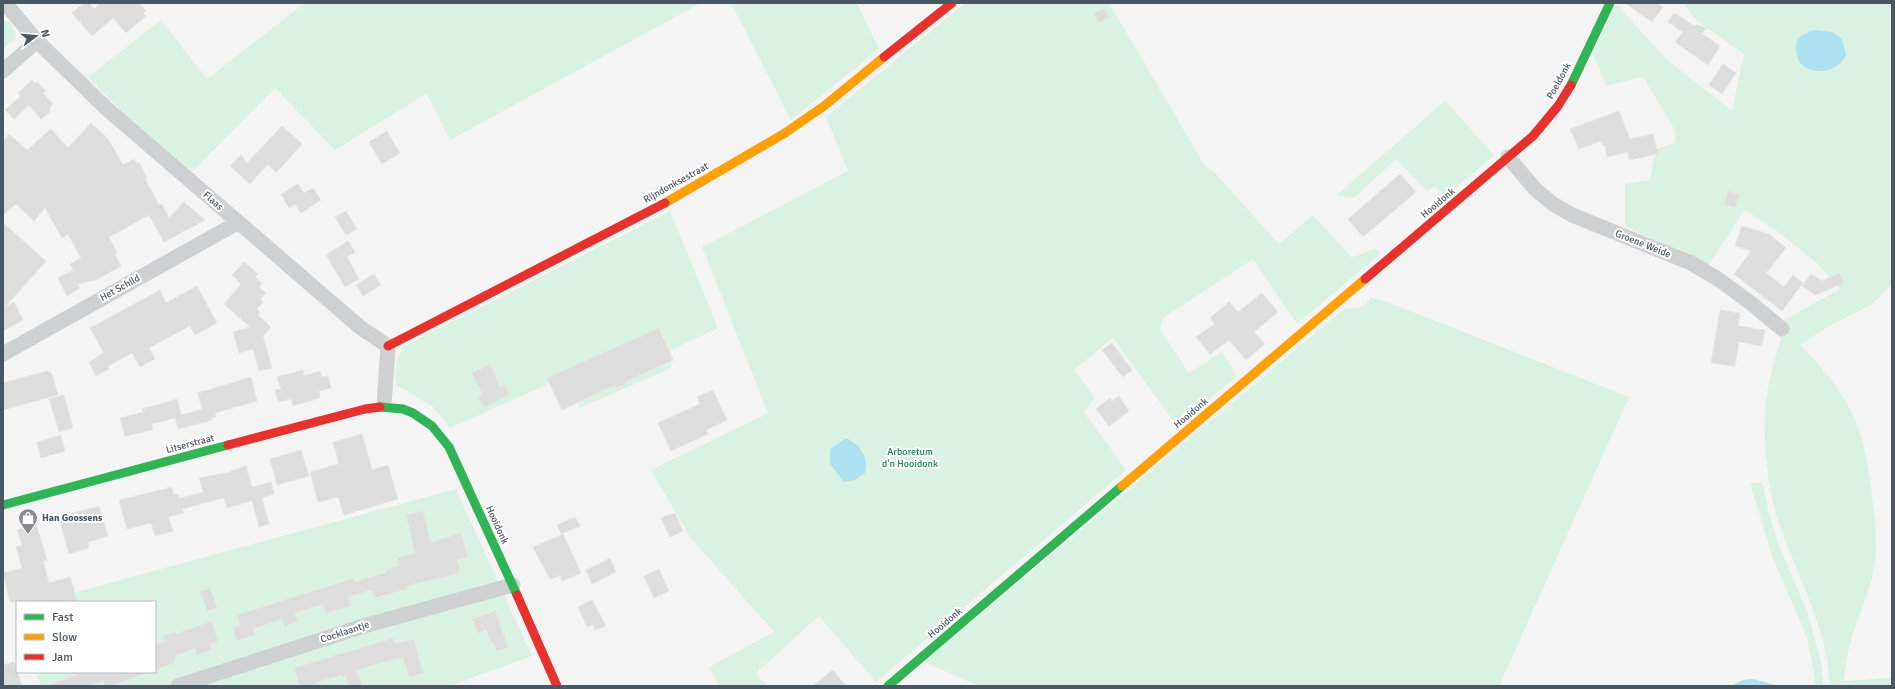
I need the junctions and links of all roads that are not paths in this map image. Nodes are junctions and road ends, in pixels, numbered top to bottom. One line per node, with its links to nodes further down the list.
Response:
1 (5, 3): 4 (street, Flaas)
2 (952, 3): 9 (street, Rijndonksestraat)
3 (1610, 3): 6 (street, Poeldonk)
4 (37, 41): 5 (street); 7 (street, Flaas)
5 (3, 71)
6 (1508, 157): 8 (street, Groene Weide); 16 (street, Hooidonk)
7 (237, 223): 9 (street, Flaas); 10 (street, Het Schild)
8 (1782, 329)
9 (388, 346): 11 (street)
10 (3, 354)
11 (384, 405): 12 (street, Litserstraat); 13 (street, Hooidonk)
12 (3, 505)
13 (513, 585): 14 (street, Cocklaantje); 15 (street, Hooidonk)
14 (178, 686)
15 (557, 686)
16 (888, 686)

